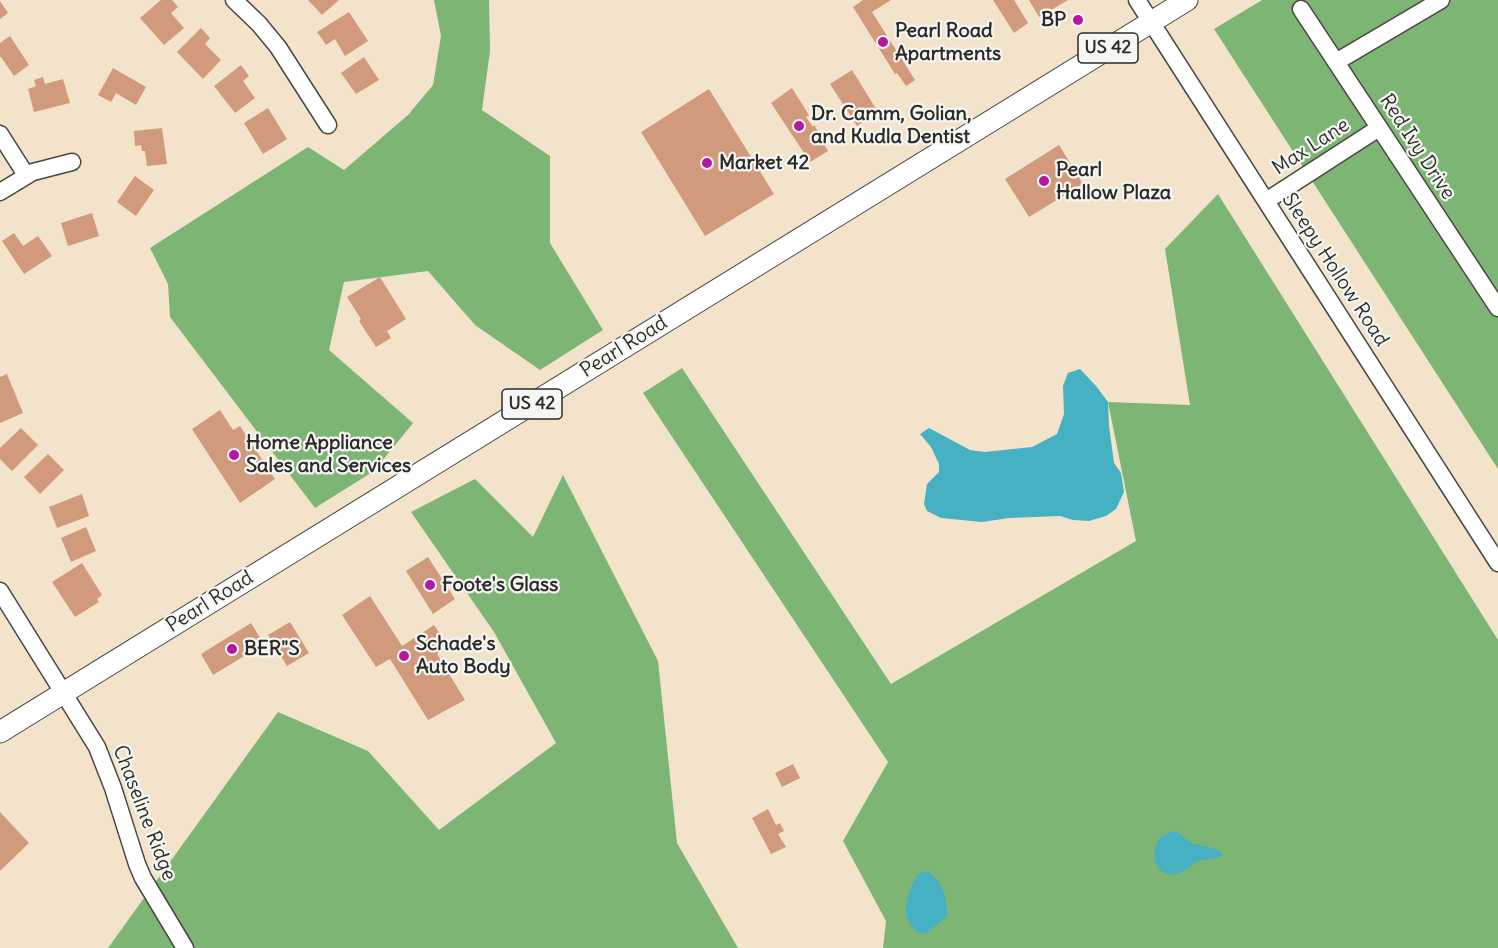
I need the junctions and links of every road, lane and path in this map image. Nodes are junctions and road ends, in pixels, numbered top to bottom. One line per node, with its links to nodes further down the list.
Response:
1 (234, 0): 8 (street)
2 (1137, 0): 6 (street, Sleepy Hollow Road)
3 (1187, 0): 6 (main road, Pearl Road / US 42)
4 (1441, 0): 7 (street)
5 (1301, 9): 7 (street, Red Ivy Drive)
6 (1151, 22): 14 (street, Sleepy Hollow Road); 18 (main road, Pearl Road / US 42)
7 (1336, 63): 9 (street, Red Ivy Drive)
8 (328, 125)
9 (1379, 128): 14 (street, Max Lane); 15 (street, Red Ivy Drive)
10 (0, 134): 12 (street)
11 (72, 162): 12 (street)
12 (26, 175): 13 (street)
13 (0, 192)
14 (1266, 201): 16 (street, Sleepy Hollow Road)
15 (1498, 308)
16 (1498, 563)
17 (0, 591): 18 (street, Chaseline Ridge)
18 (64, 693): 19 (main road, Pearl Road / US 42); 20 (street, Chaseline Ridge)
19 (0, 732)
20 (185, 948)

